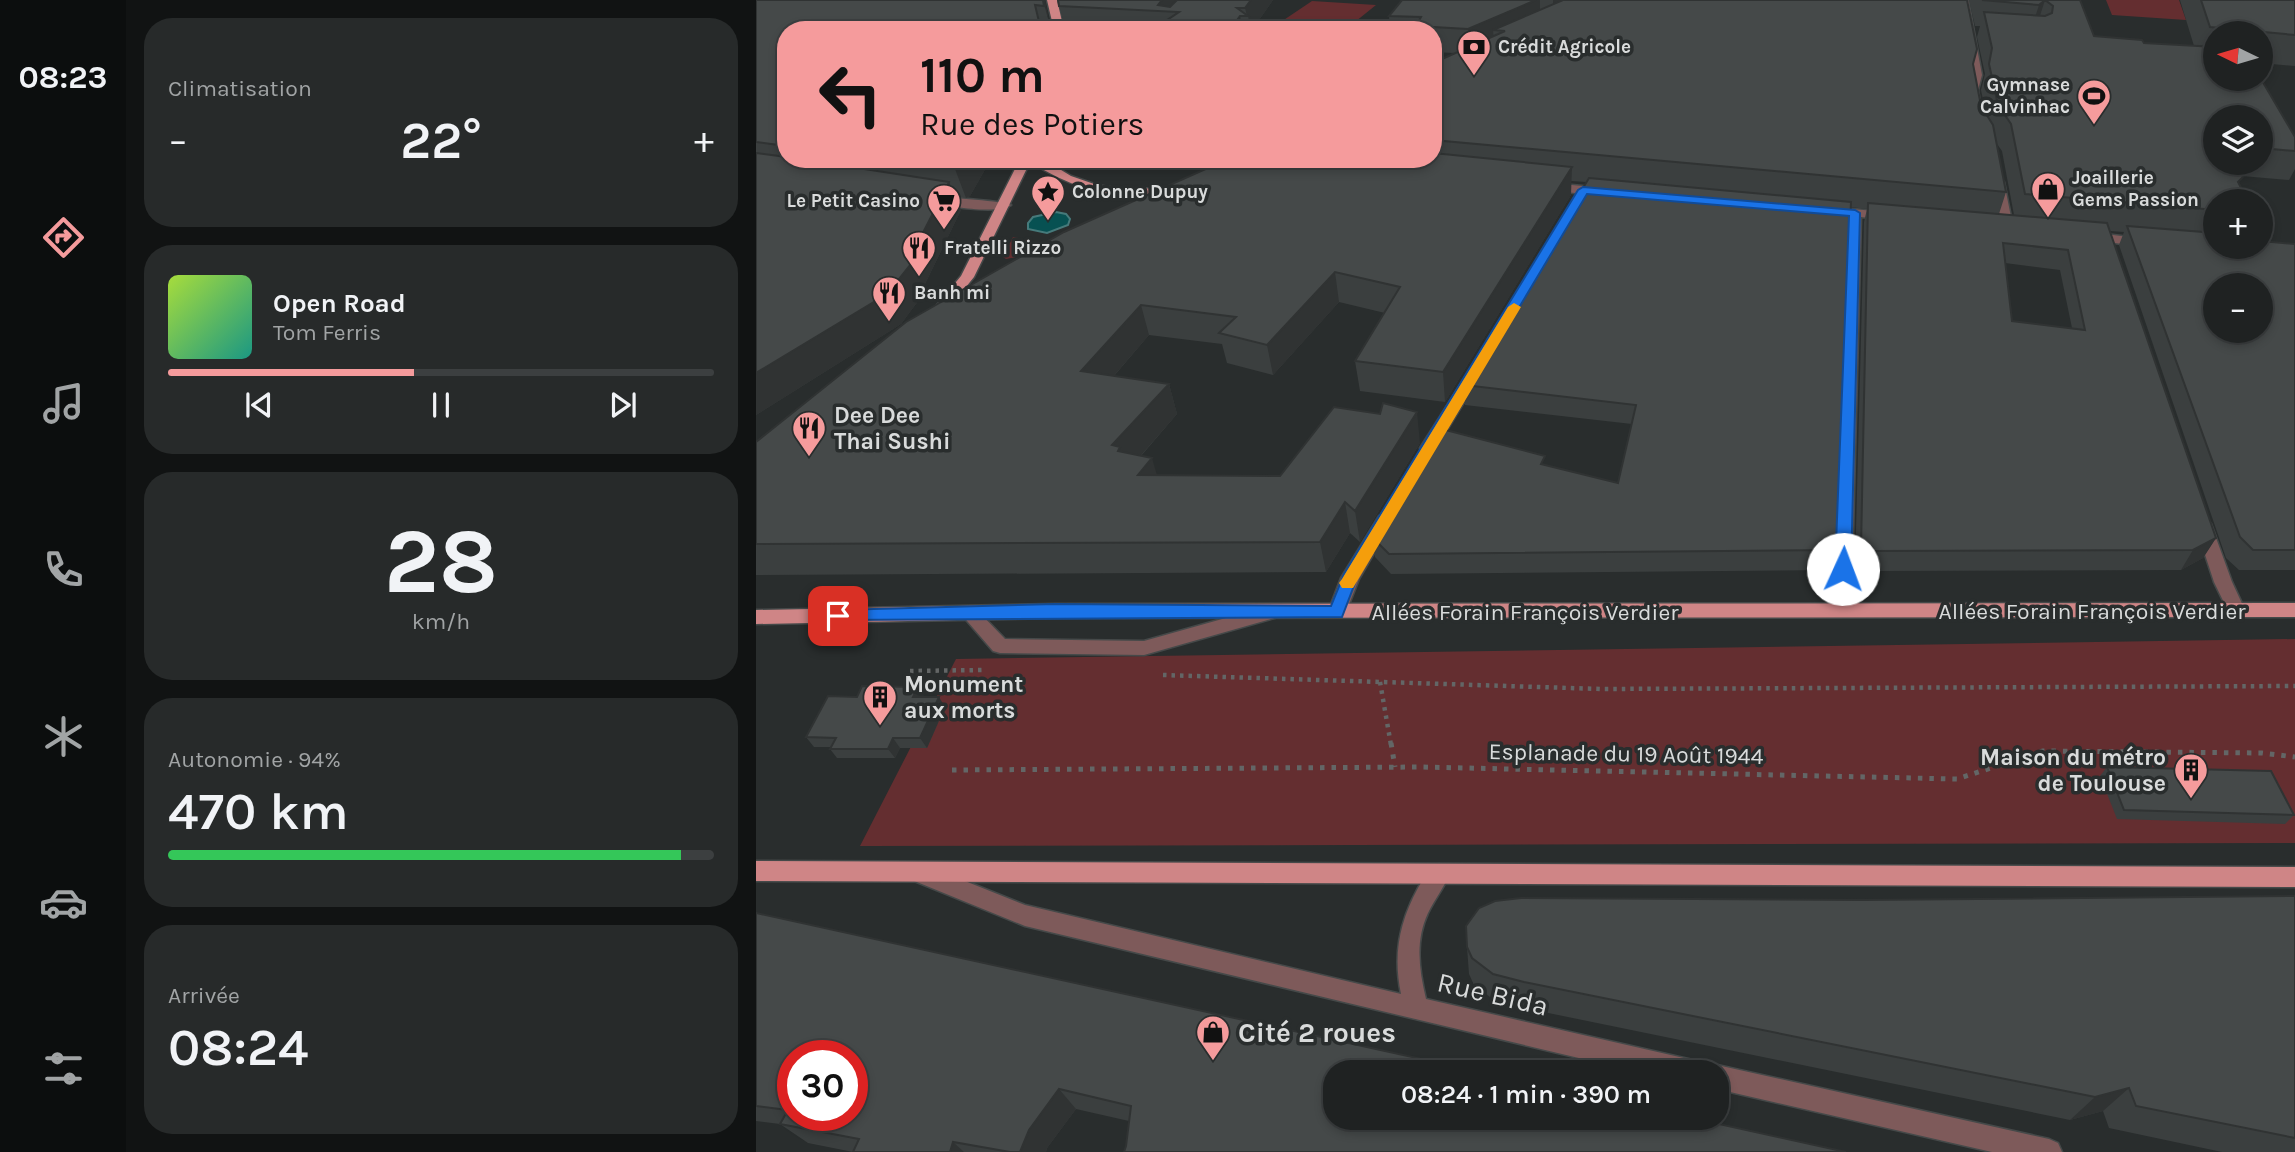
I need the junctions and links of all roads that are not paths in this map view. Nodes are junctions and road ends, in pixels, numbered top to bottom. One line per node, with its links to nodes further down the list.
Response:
1 (1052, 0): 3 (main road)
2 (1963, 0): 4 (street)
3 (1057, 21)
4 (1977, 115)
5 (1995, 165): 18 (street)
6 (1022, 168): 12 (main road)
7 (1050, 168): 13 (main road)
8 (1542, 186): 9 (street)
9 (1583, 190): 10 (street); 15 (street)
10 (1622, 194)
11 (919, 197): 12 (street)
12 (1004, 205): 23 (main road)
13 (1139, 209)
14 (1814, 210): 16 (street)
15 (1573, 211)
16 (1855, 213): 17 (street); 30 (street)
17 (1896, 217)
18 (1993, 226)
19 (2080, 235): 20 (street)
20 (2107, 238): 21 (street); 22 (street)
21 (2154, 244)
22 (2115, 262)
23 (951, 315)
24 (1487, 353): 25 (street)
25 (1422, 459)
26 (2197, 506): 28 (street)
27 (1393, 507): 32 (street)
28 (2236, 610): 29 (main road, Allées Forain François Verdier); 30 (main road, Allées Forain François Verdier)
29 (2295, 610)
30 (1852, 611): 32 (main road, Allées Forain François Verdier)
31 (1272, 612): 32 (main road, Allées Forain François Verdier); 33 (main road, Allées Forain François Verdier); 33 (street)
32 (1337, 612)
33 (970, 614): 34 (main road, Allées Forain François Verdier)
34 (756, 617)
35 (756, 871): 36 (main road)
36 (917, 872): 37 (main road); 39 (street)
37 (1439, 874): 38 (main road); 39 (street, Rue Bida)
38 (2295, 877)
39 (1416, 1009): 40 (street, Rue Bida)
40 (1640, 1060)
41 (1729, 1080): 42 (street)
42 (2049, 1152)

